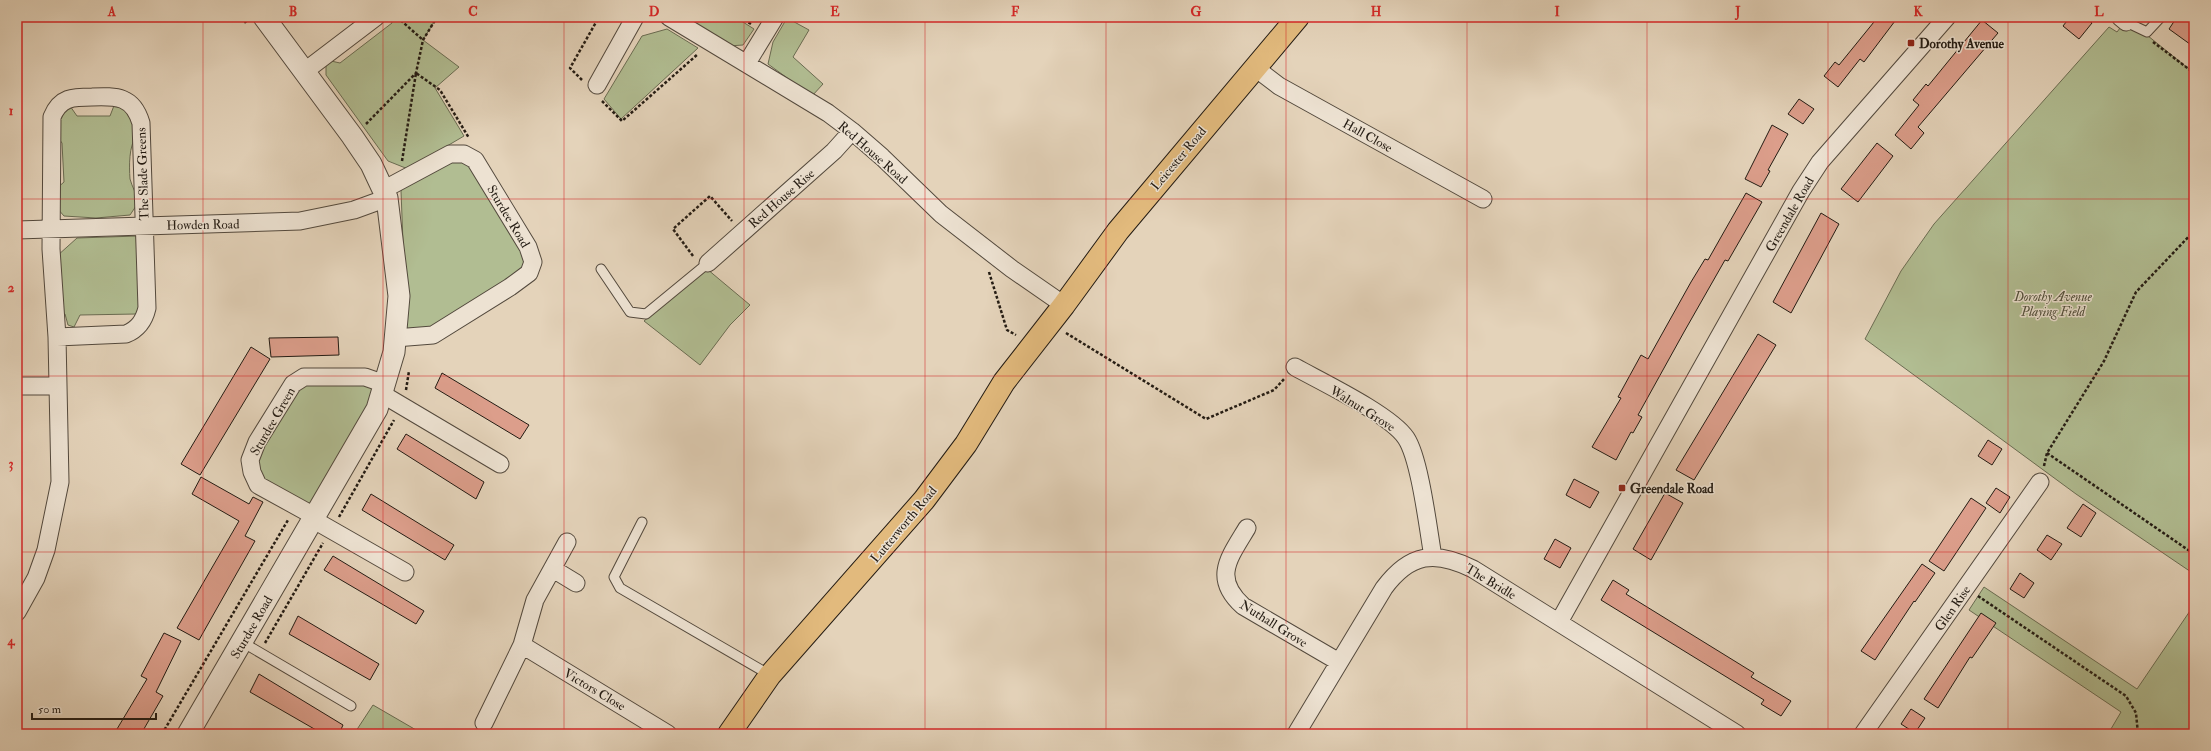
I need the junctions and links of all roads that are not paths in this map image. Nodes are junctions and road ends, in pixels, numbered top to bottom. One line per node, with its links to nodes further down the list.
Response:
1 (264, 17): 12 (street, Sturdee Road)
2 (376, 17): 12 (street)
3 (635, 17): 13 (street)
4 (669, 17): 10 (street, Red House Road)
5 (775, 17): 10 (street)
6 (1298, 17): 11 (main road, Leicester Road)
7 (1948, 17): 40 (street, Greendale Road)
8 (2161, 17): 9 (lane)
9 (2123, 19)
10 (747, 63): 14 (street, Red House Road)
11 (1254, 67): 16 (street, Hall Close); 22 (main road, Leicester Road)
12 (305, 71): 15 (street, Sturdee Road)
13 (593, 88)
14 (852, 131): 20 (street, Red House Rise); 22 (street, Red House Road)
15 (389, 190): 17 (street, Howden Road); 24 (street, Sturdee Road); 24 (street, Sturdee Road)
16 (1483, 199)
17 (144, 225): 18 (street, Howden Road); 18 (street, The Slade Greens); 23 (street, The Slade Greens)
18 (51, 228): 19 (street, Howden Road); 23 (street, The Slade Greens)
19 (17, 230)
20 (705, 265): 21 (lane)
21 (601, 269)
22 (1064, 305): 44 (main road, Lutterworth Road)
23 (57, 337): 27 (street, The Slade Greens)
24 (395, 338): 28 (street, Sturdee Road)
25 (1295, 367): 35 (street, Walnut Grove)
26 (17, 386): 27 (street)
27 (57, 386): 39 (street, The Slade Greens)
28 (384, 389): 29 (street); 31 (street, Sturdee Road); 31 (street, Sturdee Green)
29 (500, 464)
30 (2040, 482): 52 (street, Glen Rise)
31 (315, 519): 37 (street); 41 (street, Sturdee Road)
32 (642, 522): 44 (lane)
33 (1247, 528): 43 (street, Nuthall Grove)
34 (567, 542): 36 (street)
35 (1434, 557): 40 (street, The Bridle); 43 (street, The Bridle)
36 (553, 569): 38 (street); 42 (street)
37 (405, 572)
38 (576, 583)
39 (17, 612)
40 (1559, 622): 51 (street, The Bridle)
41 (242, 642): 45 (lane); 48 (street, Sturdee Road)
42 (522, 645): 46 (street); 49 (street, Victors Close)
43 (1339, 662): 47 (street, The Bridle)
44 (770, 675): 50 (main road, Lutterworth Road)
45 (351, 706)
46 (484, 723)
47 (1298, 732)
48 (188, 734)
49 (668, 734)
50 (729, 734)
51 (1737, 734)
52 (1863, 734)

